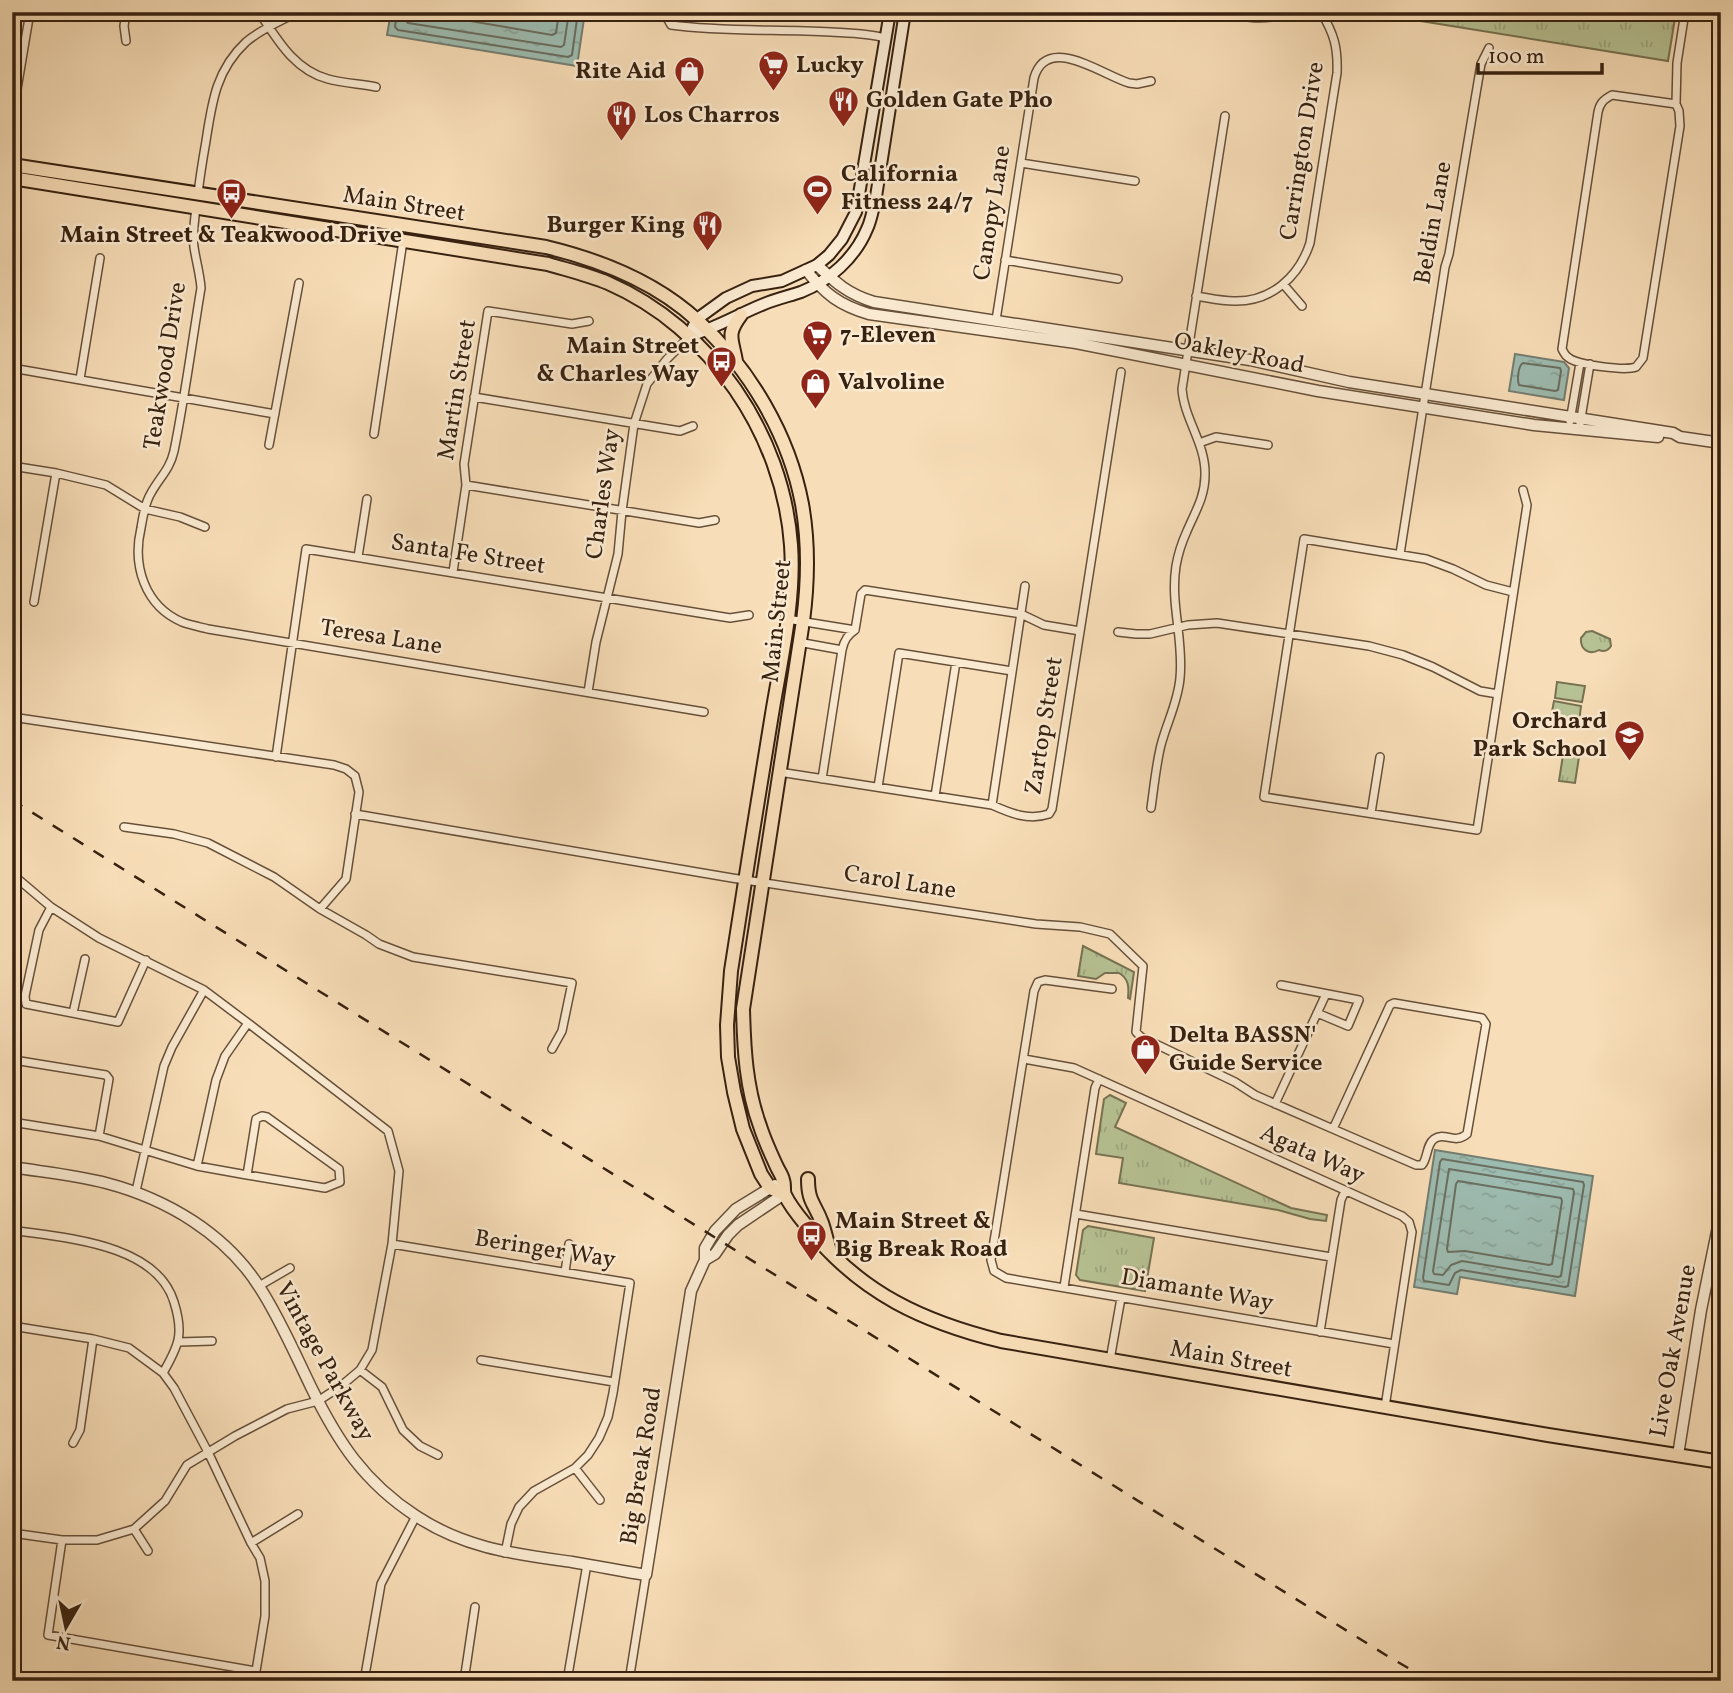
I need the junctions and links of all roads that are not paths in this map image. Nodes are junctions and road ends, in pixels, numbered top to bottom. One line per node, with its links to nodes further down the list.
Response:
1 (30, 12): 18 (street)
2 (126, 12): 14 (street)
3 (259, 12): 12 (street)
4 (298, 12): 12 (street, Teakwood Drive)
5 (667, 12): 13 (street)
6 (890, 12): 13 (main road)
7 (905, 12): 31 (main road)
8 (1214, 12): 9 (street)
9 (1293, 12)
10 (1321, 12): 35 (street, Carrington Drive)
11 (1685, 12): 19 (street)
12 (269, 27): 17 (street); 25 (street, Teakwood Drive)
13 (885, 38): 30 (main road)
14 (126, 41)
15 (1489, 48): 54 (street, Beldin Lane)
16 (1151, 81): 21 (street, Canopy Lane)
17 (376, 87)
18 (14, 101)
19 (1676, 104): 45 (street); 46 (street)
20 (1225, 116): 36 (street)
21 (1021, 163): 24 (street); 29 (street, Canopy Lane)
22 (12, 165): 25 (main road, Main Street)
23 (12, 178): 26 (main road, Main Street)
24 (1135, 181)
25 (198, 194): 26 (street, Teakwood Drive); 39 (main road, Main Street)
26 (196, 208): 27 (main road, Main Street); 55 (street, Teakwood Drive)
27 (403, 241): 43 (main road, Main Street); 63 (street)
28 (100, 258): 51 (street)
29 (1005, 260): 32 (street); 40 (street, Canopy Lane)
30 (812, 267): 31 (street, Oakley Road); 34 (street, Oakley Road); 39 (main road)
31 (829, 276): 34 (main road); 40 (street, Oakley Road)
32 (1118, 279)
33 (299, 283): 58 (street)
34 (817, 284): 38 (main road); 48 (street, Oakley Road)
35 (1284, 285): 36 (street, Carrington Drive); 37 (street)
36 (1196, 296): 44 (street)
37 (1302, 306)
38 (741, 315): 42 (main road); 47 (main road)
39 (697, 319): 42 (main road, Main Street); 43 (main road, Charles Way)
40 (996, 320): 44 (street, Oakley Road)
41 (589, 321): 56 (street, Martin Street)
42 (708, 331): 43 (main road); 47 (main road, Main Street)
43 (689, 336): 60 (street, Charles Way); 87 (main road, Main Street)
44 (1187, 350): 48 (street); 54 (street, Oakley Road)
45 (1580, 363): 46 (street); 52 (street)
46 (1590, 364): 53 (street)
47 (737, 365): 88 (main road, Main Street)
48 (1185, 365): 57 (street, Oakley Road); 65 (street)
49 (12, 368): 51 (street)
50 (1121, 372): 91 (street, Zartop Street)
51 (80, 379): 55 (street)
52 (1576, 387): 53 (street); 59 (street)
53 (1586, 388): 59 (street)
54 (1425, 394): 57 (street, Beldin Lane); 59 (street, Oakley Road)
55 (184, 397): 58 (street); 74 (street, Teakwood Drive)
56 (474, 397): 60 (street); 71 (street, Martin Street)
57 (1423, 408): 62 (street, Oakley Road); 78 (street, Beldin Lane)
58 (275, 414): 67 (street)
59 (1576, 418): 62 (street); 64 (street, Oakley Road)
60 (634, 424): 61 (street); 75 (street, Charles Way)
61 (693, 426)
62 (1574, 430): 64 (street, Oakley Road)
63 (374, 434)
64 (1680, 437): 66 (street, Oakley Road)
65 (1199, 443): 68 (street); 89 (street)
66 (1721, 443)
67 (269, 445)
68 (1268, 445)
69 (12, 466): 70 (street)
70 (56, 473): 74 (street); 84 (street)
71 (466, 485): 75 (street); 80 (street, Martin Street)
72 (1523, 490): 82 (street)
73 (367, 499): 79 (street)
74 (145, 509): 77 (street); 95 (street, Teresa Lane)
75 (622, 511): 76 (street); 83 (street, Charles Way)
76 (715, 520)
77 (205, 527)
78 (1400, 554): 82 (street); 94 (street)
79 (358, 557): 80 (street, Santa Fe Street); 95 (street, Santa Fe Street)
80 (453, 572): 83 (street, Santa Fe Street)
81 (1025, 586): 85 (street)
82 (1513, 592): 101 (street)
83 (607, 598): 86 (street, Santa Fe Street); 100 (street, Charles Way)
84 (33, 601)
85 (1021, 614): 90 (street); 91 (street); 99 (street)
86 (749, 615)
87 (787, 619): 88 (street); 93 (main road, Main Street)
88 (803, 621): 90 (street); 96 (main road, Main Street)
89 (1178, 628): 92 (street); 94 (street); 111 (street)
90 (855, 630): 97 (street)
91 (1080, 631): 110 (street, Zartop Street)
92 (1118, 632)
93 (785, 634): 96 (street); 116 (main road, Main Street)
94 (1290, 634): 101 (street); 112 (street)
95 (292, 643): 100 (street, Teresa Lane); 104 (street)
96 (800, 643): 97 (street); 106 (main road, Main Street)
97 (842, 650): 107 (street)
98 (956, 662): 99 (street); 108 (street); 109 (street)
99 (1012, 671): 110 (street)
100 (588, 692): 102 (street, Teresa Lane)
101 (1497, 694): 112 (street)
102 (704, 712)
103 (12, 717): 104 (street)
104 (275, 757): 113 (street)
105 (1380, 757): 112 (street)
106 (779, 772): 107 (street, Zartop Street); 117 (main road, Main Street)
107 (822, 779): 108 (street, Zartop Street)
108 (878, 787): 109 (street, Zartop Street)
109 (935, 796): 110 (street, Zartop Street)
110 (992, 805)
111 (1151, 808)
112 (1371, 813)
113 (355, 814): 116 (street, Carol Lane); 119 (street)
114 (124, 827): 119 (street)
115 (12, 874): 118 (street)
116 (745, 879): 117 (street, Carol Lane); 143 (main road, Main Street)
117 (763, 881): 133 (street, Carol Lane); 142 (main road, Main Street)
118 (51, 907): 121 (street); 126 (street)
119 (320, 909): 129 (street)
120 (85, 959): 126 (street)
121 (146, 960): 124 (street); 126 (street)
122 (1281, 985): 125 (street)
123 (1112, 989): 130 (street)
124 (204, 990): 128 (street); 137 (street)
125 (1326, 994): 127 (street); 127 (street)
126 (73, 1013)
127 (1317, 1013): 133 (street)
128 (248, 1023): 138 (street); 150 (street)
129 (552, 1049)
130 (1024, 1059): 132 (street, Agata Way); 158 (street, Diamante Way)
131 (12, 1066): 136 (street)
132 (1099, 1079): 145 (street, Agata Way); 148 (street)
133 (1275, 1104): 135 (street, Carol Lane)
134 (12, 1122): 136 (street)
135 (1333, 1129): 135 (street, Carol Lane)
136 (99, 1136): 137 (street)
137 (146, 1150): 138 (street); 144 (street)
138 (197, 1166): 140 (street)
139 (12, 1167): 144 (street, Vintage Parkway)
140 (247, 1175): 140 (street)
141 (808, 1179): 152 (main road)
142 (783, 1180): 143 (street, Big Break Road); 146 (main road, Main Street)
143 (770, 1188): 146 (main road); 154 (street, Big Break Road)
144 (136, 1191): 157 (street, Vintage Parkway)
145 (1345, 1191): 153 (street); 165 (street, Agata Way)
146 (784, 1194): 152 (main road, Main Street); 154 (street, Big Break Road)
147 (1721, 1212): 176 (street, Live Oak Avenue)
148 (1076, 1214): 153 (street); 158 (street)
149 (12, 1230): 164 (street)
150 (392, 1244): 156 (street, Beringer Way); 168 (street)
151 (569, 1244): 156 (street)
152 (831, 1254): 167 (main road, Main Street)
153 (1331, 1257): 161 (street)
154 (705, 1260): 189 (street, Big Break Road)
155 (290, 1268): 157 (street)
156 (565, 1272): 170 (street, Beringer Way)
157 (259, 1286): 171 (street, Vintage Parkway)
158 (1064, 1287): 159 (street, Diamante Way)
159 (1121, 1298): 161 (street, Diamante Way); 167 (street)
160 (12, 1326): 162 (street)
161 (1320, 1332): 165 (street, Diamante Way)
162 (93, 1339): 169 (street); 173 (street)
163 (212, 1341): 164 (street)
164 (179, 1342): 169 (street)
165 (1394, 1344): 172 (street, Agata Way)
166 (481, 1360): 170 (street)
167 (1110, 1360): 172 (main road, Main Street)
168 (360, 1370): 171 (street); 175 (street)
169 (163, 1373): 174 (street)
170 (614, 1382): 178 (street, Beringer Way)
171 (318, 1401): 174 (street); 181 (street, Vintage Parkway)
172 (1385, 1407): 176 (main road, Main Street)
173 (73, 1443)
174 (208, 1452): 182 (street); 185 (street)
175 (438, 1455)
176 (1678, 1455): 177 (main road, Main Street)
177 (1721, 1462)
178 (575, 1468): 179 (street); 187 (street, Beringer Way)
179 (600, 1500)
180 (298, 1514): 185 (street)
181 (416, 1516): 187 (street, Vintage Parkway); 191 (street)
182 (134, 1529): 184 (street); 186 (street)
183 (12, 1533): 184 (street)
184 (62, 1540): 185 (street)
185 (251, 1543)
186 (148, 1551)
187 (505, 1553): 188 (street, Vintage Parkway)
188 (587, 1564): 189 (street, Vintage Parkway); 193 (street)
189 (646, 1575): 194 (street, Big Break Road)
190 (475, 1607): 192 (street)
191 (364, 1681)
192 (464, 1681)
193 (567, 1681)
194 (629, 1681)

